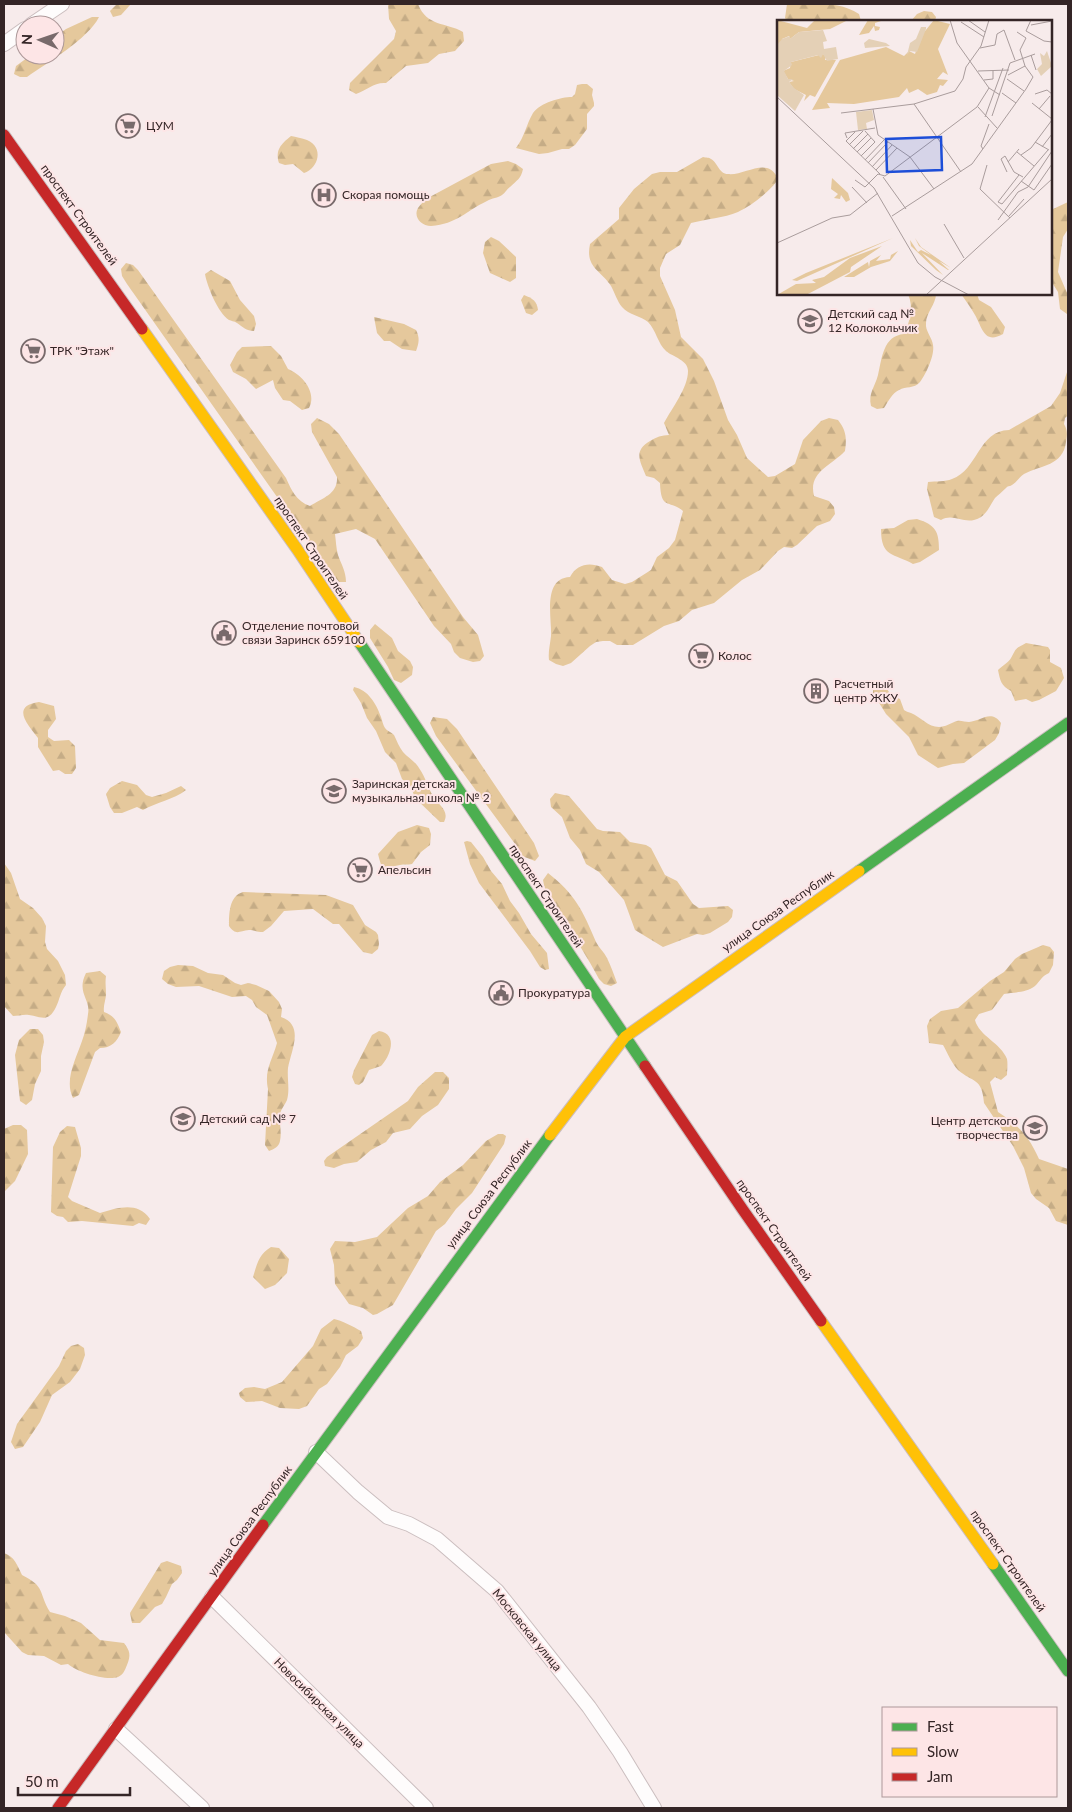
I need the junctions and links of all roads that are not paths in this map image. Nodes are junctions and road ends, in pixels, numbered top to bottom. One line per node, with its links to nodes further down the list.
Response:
1 (62, 4): 2 (street)
2 (46, 15)
3 (15, 36): 4 (street)
4 (4, 44)
5 (4, 135): 7 (street, проспект Строителей)
6 (1068, 723): 7 (street, улица Союза Республик)
7 (625, 1037): 8 (street, улица Союза Республик); 10 (street, проспект Строителей)
8 (316, 1452): 9 (street, улица Союза Республик); 15 (street, Московская улица)
9 (212, 1598): 11 (street, улица Союза Республик); 14 (street, Новосибирская улица)
10 (1068, 1671)
11 (116, 1729): 12 (street, улица Союза Республик); 13 (street)
12 (58, 1808)
13 (202, 1808)
14 (426, 1808)
15 (654, 1808)

